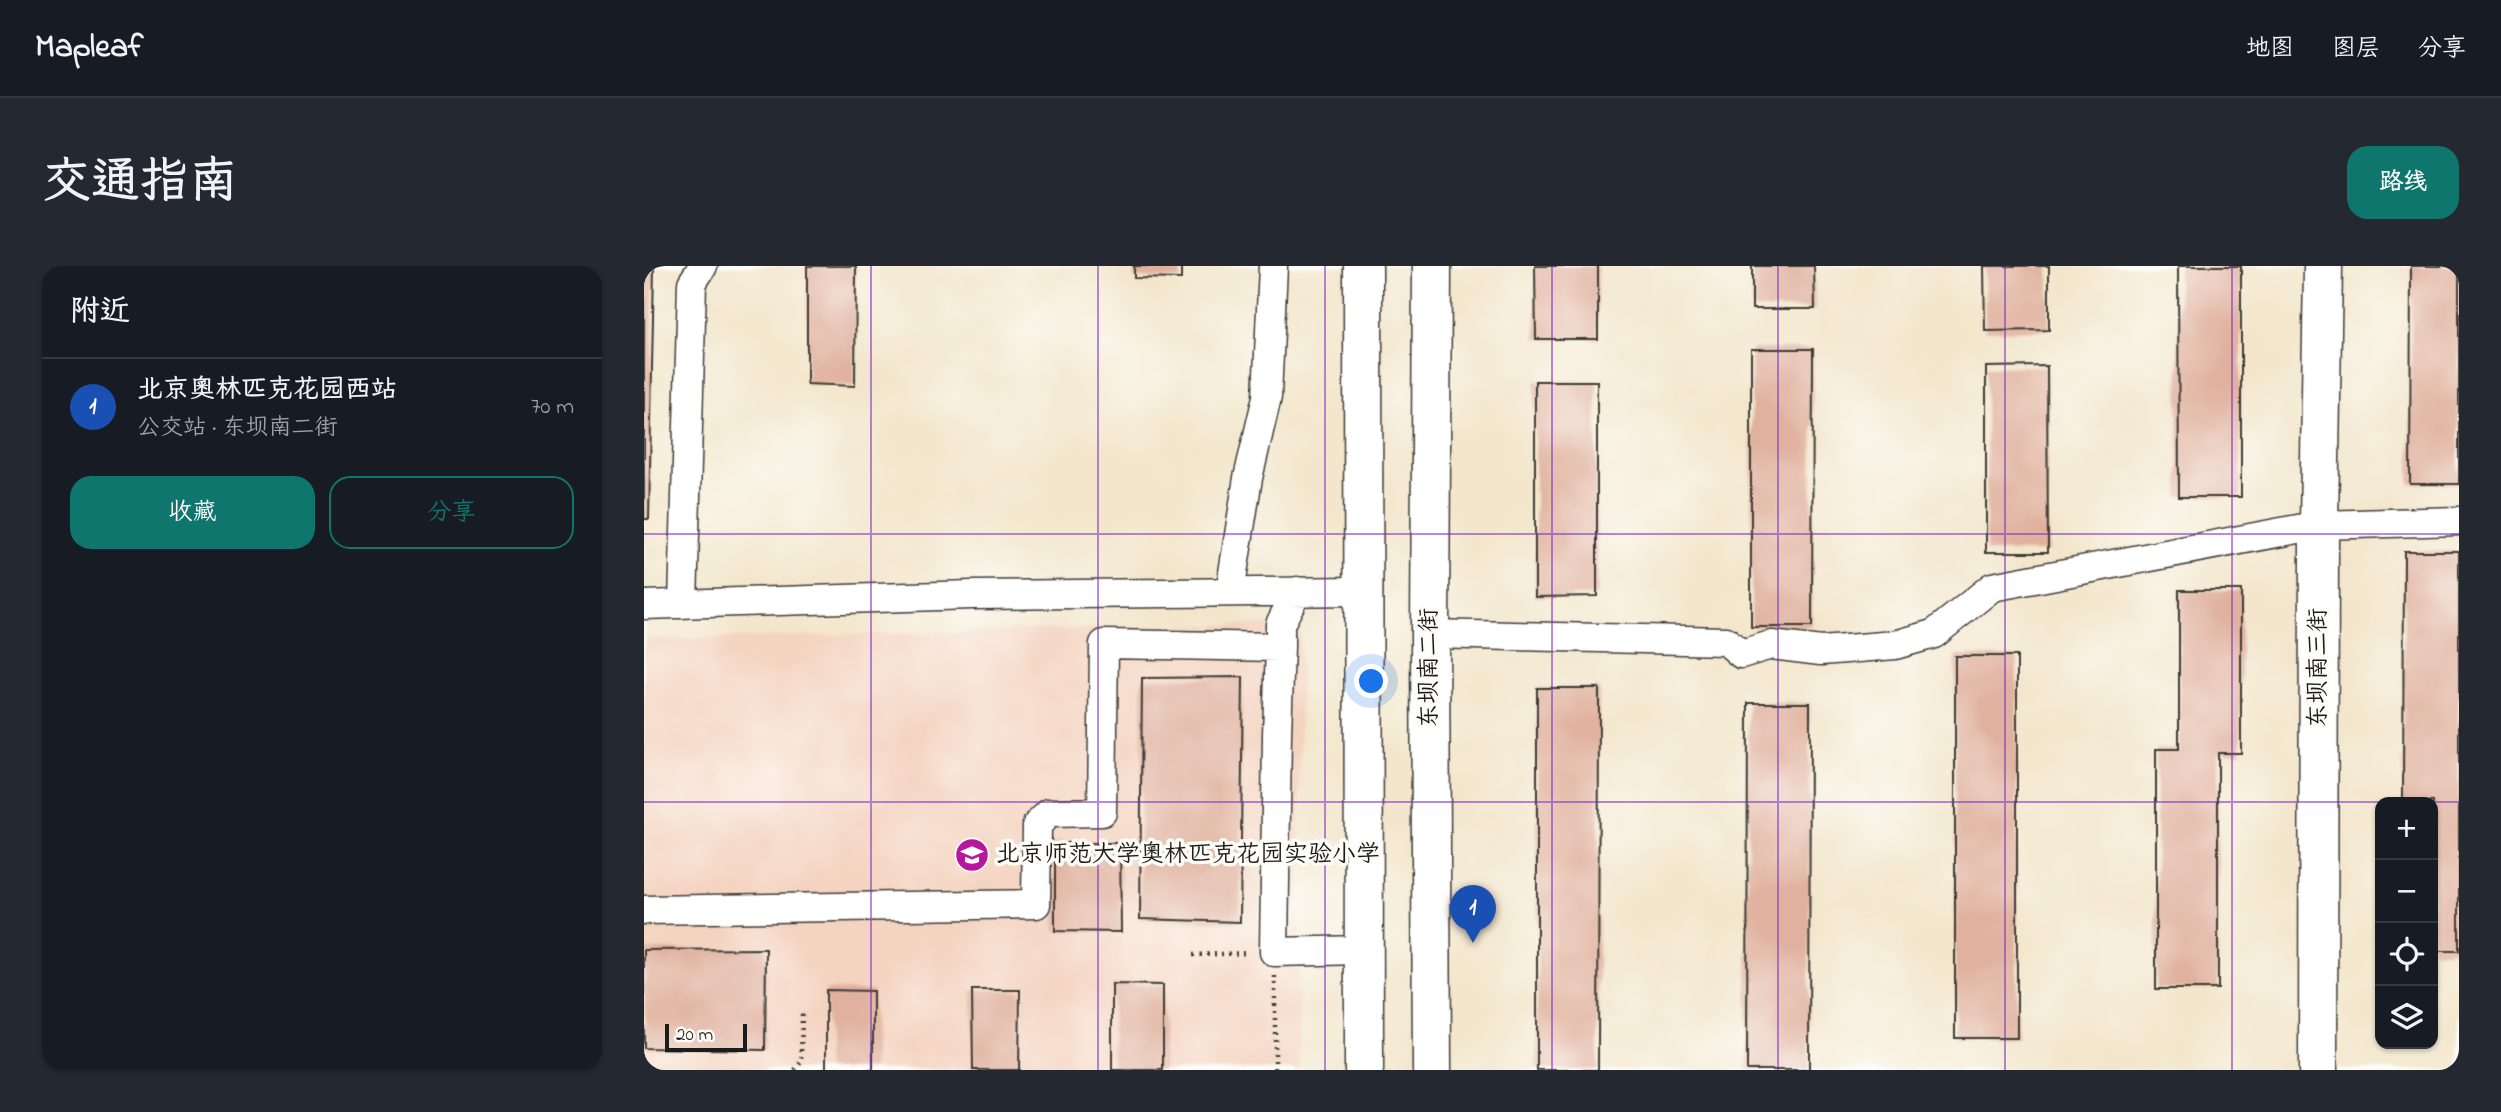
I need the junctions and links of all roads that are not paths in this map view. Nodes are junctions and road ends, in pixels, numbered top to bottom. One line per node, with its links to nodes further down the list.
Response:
1 (703, 266): 11 (street)
2 (1273, 266): 10 (street)
3 (1363, 266): 9 (main road)
4 (1432, 266): 13 (main road, 东坝南二街)
5 (2323, 266): 7 (main road, 东坝南三街)
6 (2459, 522): 7 (street)
7 (2319, 525): 13 (street); 19 (main road, 东坝南三街)
8 (1297, 591): 9 (street); 10 (street); 14 (street)
9 (1363, 591): 16 (main road)
10 (1230, 592): 11 (street)
11 (683, 604): 12 (street)
12 (644, 605)
13 (1430, 634): 18 (main road, 东坝南二街)
14 (1280, 647): 15 (street); 16 (street)
15 (644, 910)
16 (1364, 950): 17 (main road)
17 (1364, 1070)
18 (1433, 1070)
19 (2318, 1070)

